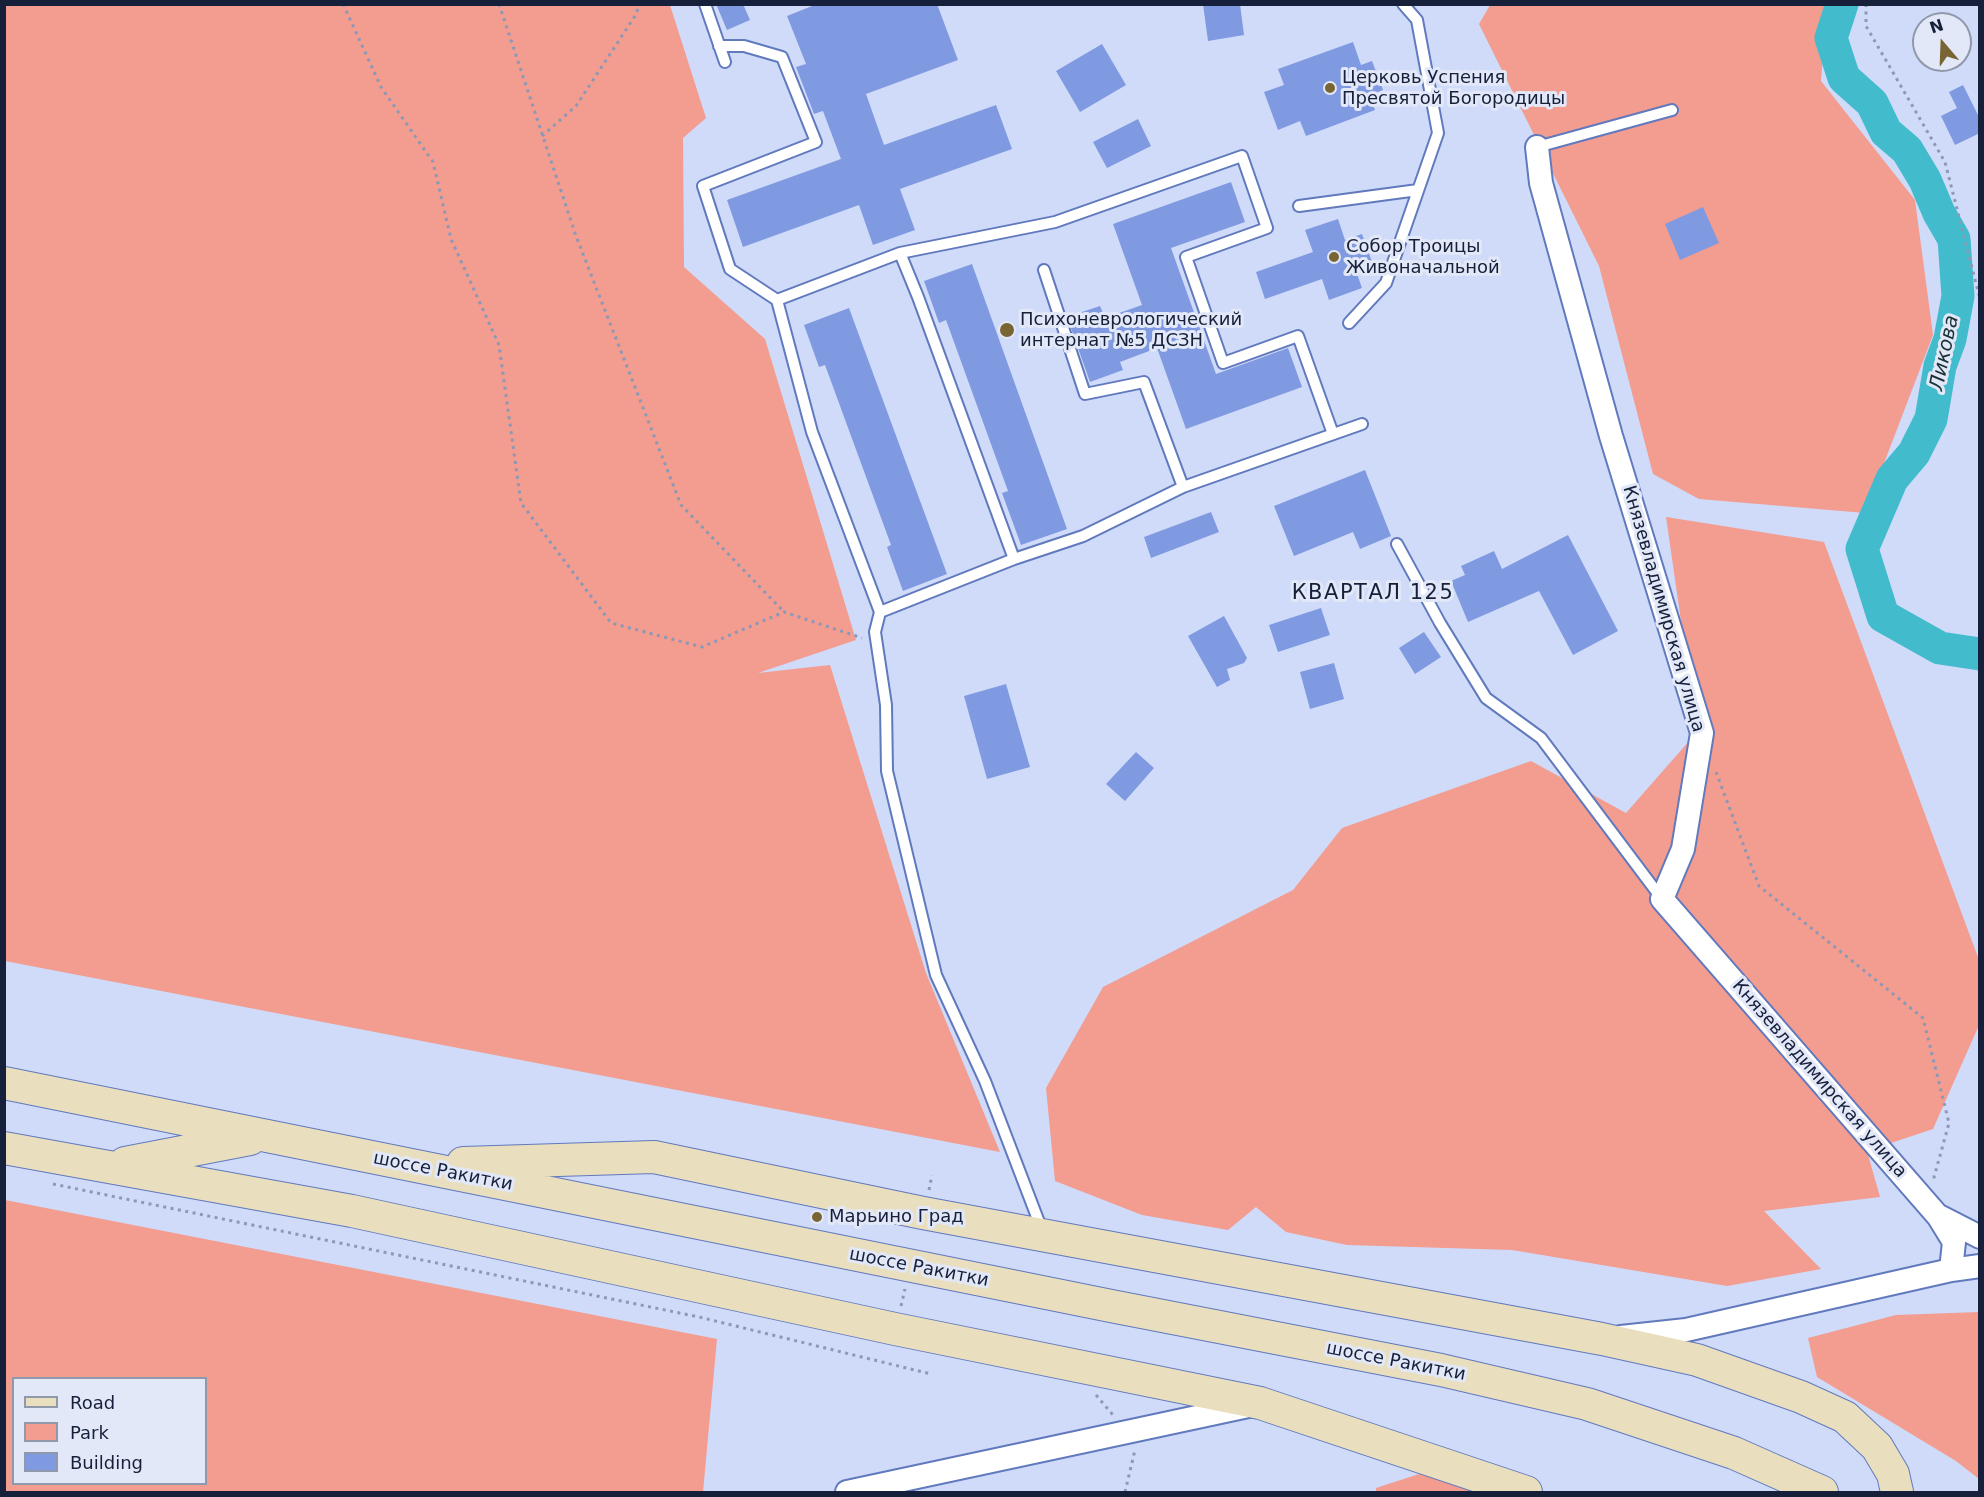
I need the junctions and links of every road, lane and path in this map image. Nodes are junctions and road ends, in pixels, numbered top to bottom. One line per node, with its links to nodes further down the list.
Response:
1 (343, 4): 24 (path)
2 (499, 4): 10 (path)
3 (640, 4): 10 (path)
4 (705, 4): 7 (lane)
5 (1403, 4): 12 (lane)
6 (1866, 4): 16 (path)
7 (719, 46): 8 (lane); 17 (lane)
8 (725, 62)
9 (1672, 110): 11 (lane)
10 (542, 136): 24 (path)
11 (1537, 147): 27 (street, Князевладимирская улица)
12 (1418, 190): 13 (lane); 18 (lane)
13 (1299, 206)
14 (900, 253): 17 (lane); 20 (lane); 23 (lane)
15 (1044, 270): 21 (lane)
16 (1980, 299)
17 (777, 300): 25 (lane)
18 (1349, 323)
19 (1362, 424): 20 (lane)
20 (1333, 435): 21 (lane)
21 (1184, 487): 23 (lane)
22 (1397, 544): 28 (lane)
23 (1014, 559): 25 (lane)
24 (784, 612): 26 (path)
25 (879, 612): 26 (lane)
26 (877, 644): 36 (lane)
27 (1702, 733): 28 (street, Князевладимирская улица); 35 (path)
28 (1662, 899): 35 (street, Князевладимирская улица)
29 (4, 1083): 30 (street, шоссе Ракитки)
30 (267, 1136): 32 (street, шоссе Ракитки); 33 (street)
31 (4, 1148): 33 (street)
32 (408, 1165): 36 (street); 48 (street, шоссе Ракитки)
33 (107, 1167): 43 (street)
34 (51, 1184): 41 (path)
35 (1932, 1209): 37 (street, Князевладимирская улица); 39 (street)
36 (1044, 1235): 40 (street)
37 (1980, 1237)
38 (1980, 1266): 39 (street)
39 (1951, 1270): 40 (street)
40 (1602, 1339): 49 (street)
41 (931, 1374)
42 (1088, 1387): 44 (path)
43 (1260, 1403): 44 (street); 47 (street)
44 (1127, 1432): 45 (street); 46 (path)
45 (847, 1492)
46 (1125, 1492)
47 (1526, 1492)
48 (1822, 1492)
49 (1897, 1492)

